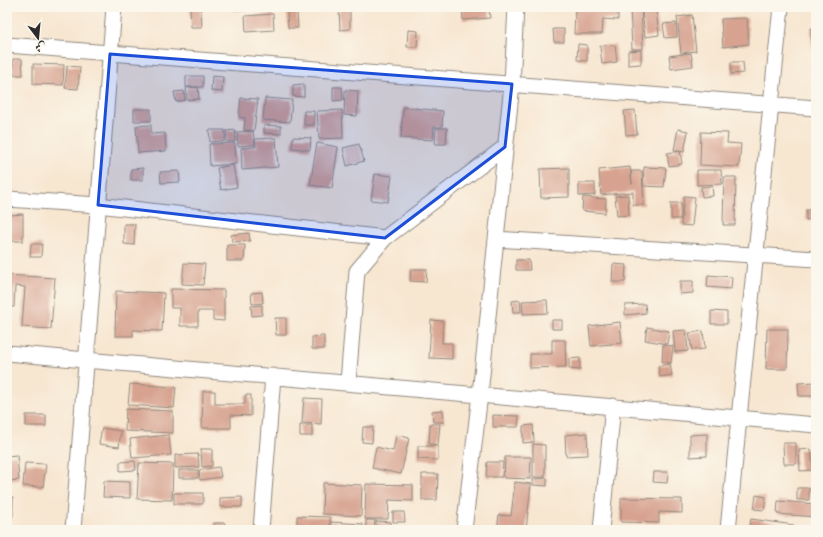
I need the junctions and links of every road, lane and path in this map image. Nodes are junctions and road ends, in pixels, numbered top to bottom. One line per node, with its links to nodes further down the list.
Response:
1 (114, 7): 5 (street)
2 (516, 7): 6 (street)
3 (781, 7): 7 (street)
4 (7, 45): 5 (street)
5 (110, 54): 6 (street); 11 (street)
6 (512, 84): 7 (street); 9 (street)
7 (770, 105): 8 (street); 14 (street)
8 (816, 108)
9 (506, 146): 12 (street); 13 (street)
10 (7, 199): 11 (street)
11 (98, 205): 12 (street); 17 (street)
12 (385, 238): 19 (street)
13 (496, 238): 14 (street); 20 (street)
14 (756, 254): 15 (street); 22 (street)
15 (816, 259)
16 (7, 353): 17 (street)
17 (86, 359): 18 (street); 24 (street)
18 (274, 376): 19 (street); 25 (street)
19 (348, 382): 20 (street)
20 (480, 394): 21 (street); 26 (street)
21 (613, 406): 22 (street); 27 (street)
22 (739, 418): 23 (street); 28 (street)
23 (816, 425)
24 (73, 530)
25 (261, 530)
26 (464, 530)
27 (601, 530)
28 (728, 530)

